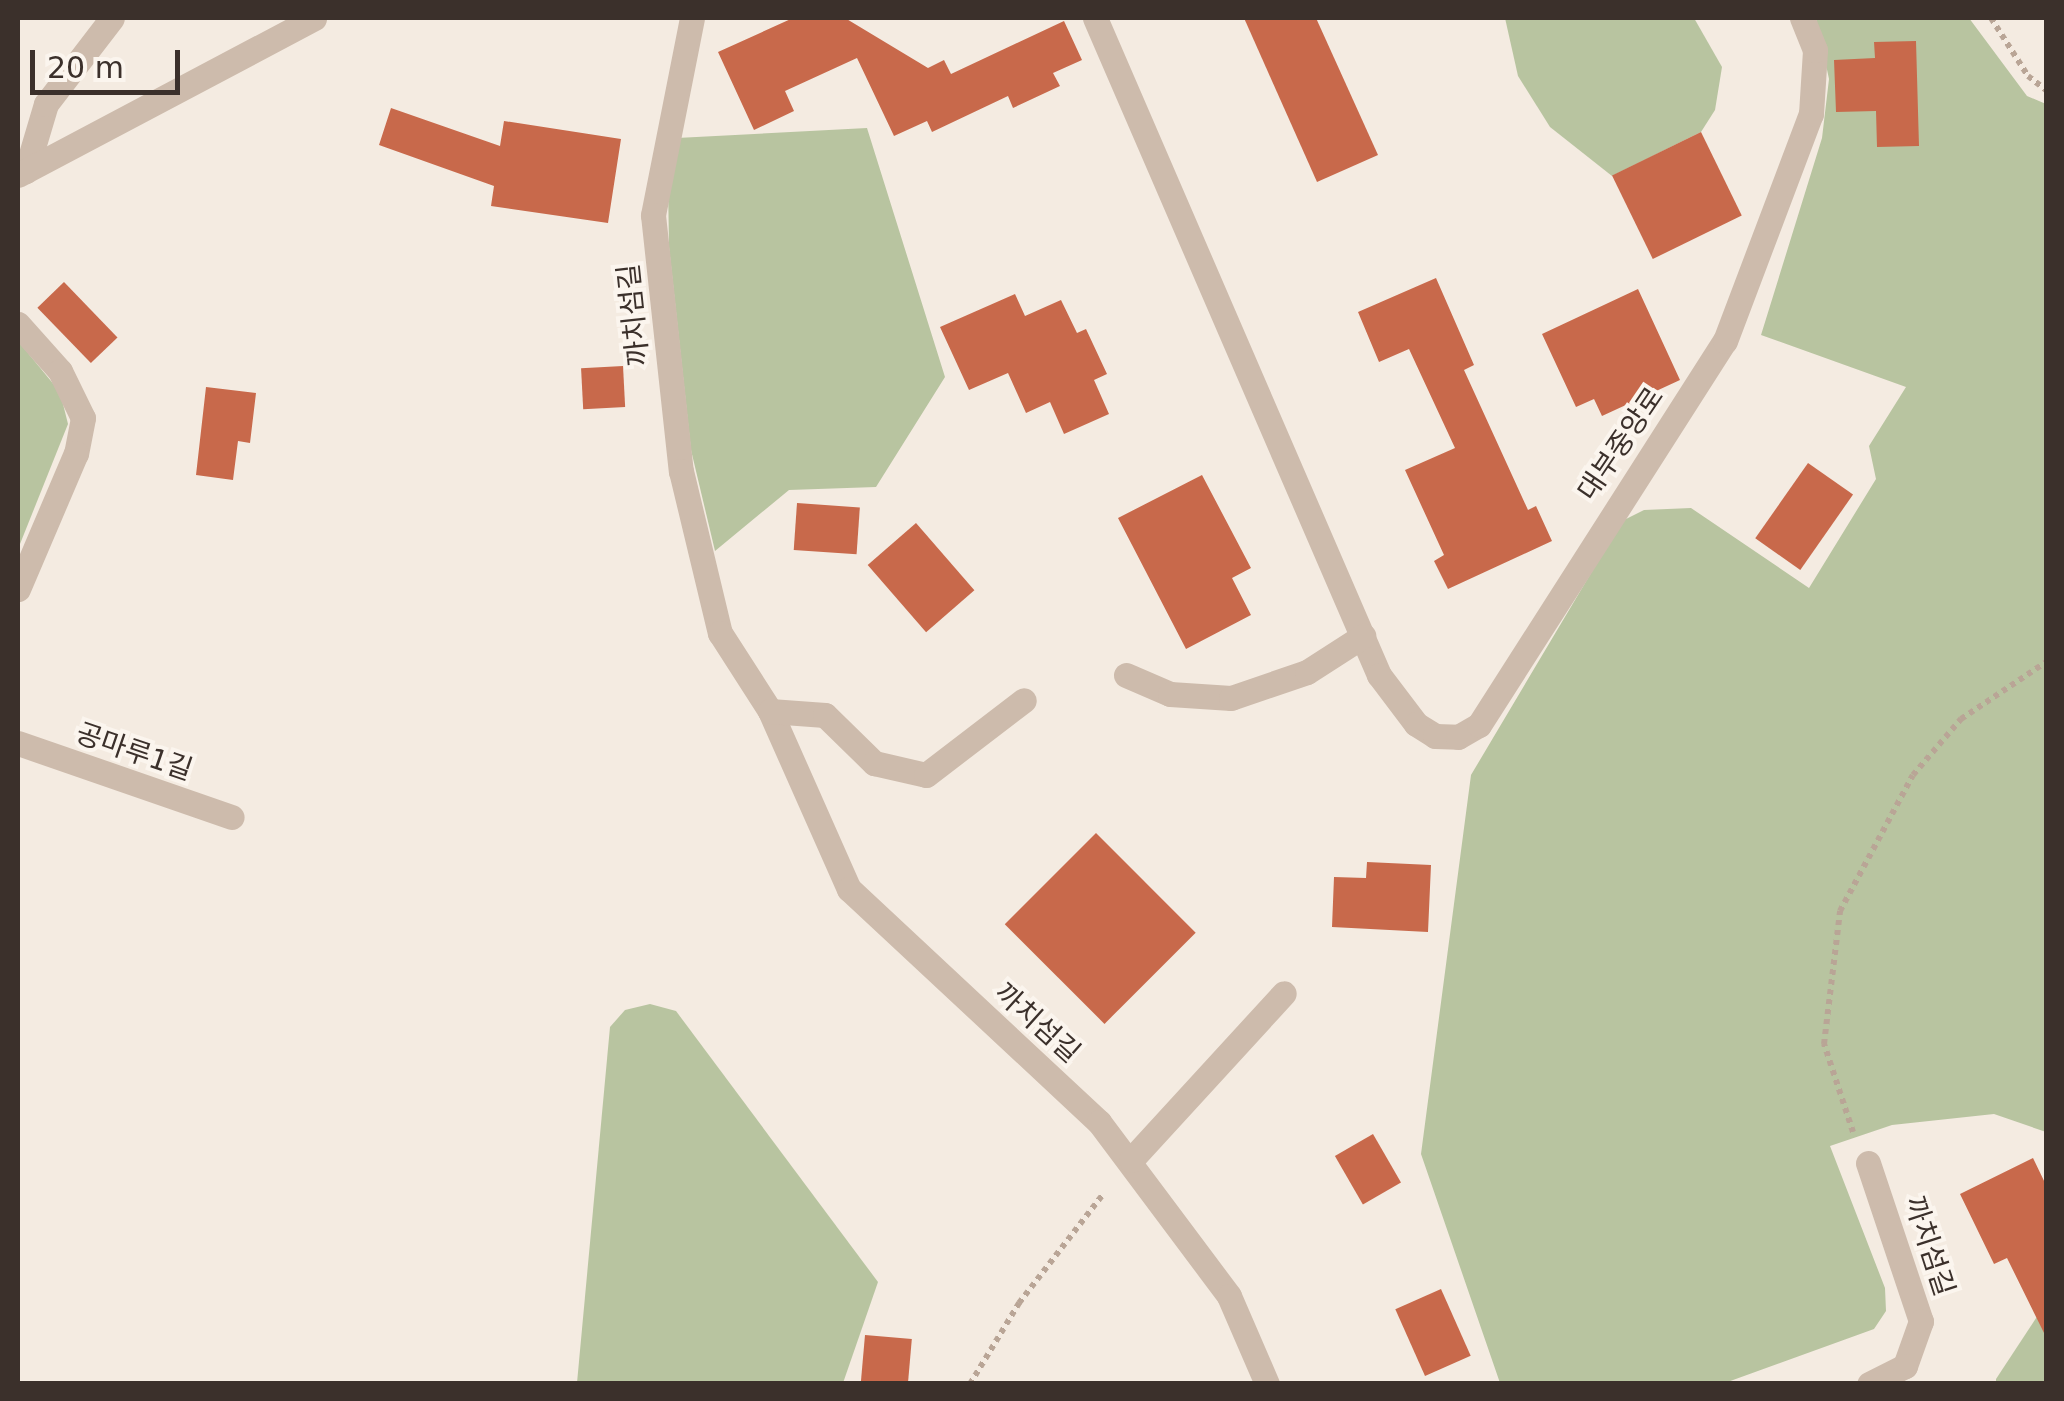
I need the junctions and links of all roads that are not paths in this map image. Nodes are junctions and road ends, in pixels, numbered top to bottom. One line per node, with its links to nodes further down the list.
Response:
1 (112, 18): 6 (street)
2 (314, 18): 6 (street)
3 (692, 18): 12 (street, 까치섬길)
4 (1095, 18): 9 (street, 대부중앙로)
5 (1802, 18): 9 (street, 대부중앙로)
6 (22, 173)
7 (18, 324): 8 (street)
8 (18, 588)
9 (1363, 636): 10 (street)
10 (1126, 675)
11 (1024, 700): 12 (street)
12 (770, 711): 16 (street, 까치섬길)
13 (18, 743): 14 (street, 공마루1길)
14 (232, 817)
15 (1284, 993): 16 (street)
16 (1131, 1160): 18 (street, 까치섬길)
17 (1868, 1162): 19 (street, 까치섬길)
18 (1268, 1384)
19 (1869, 1384)

